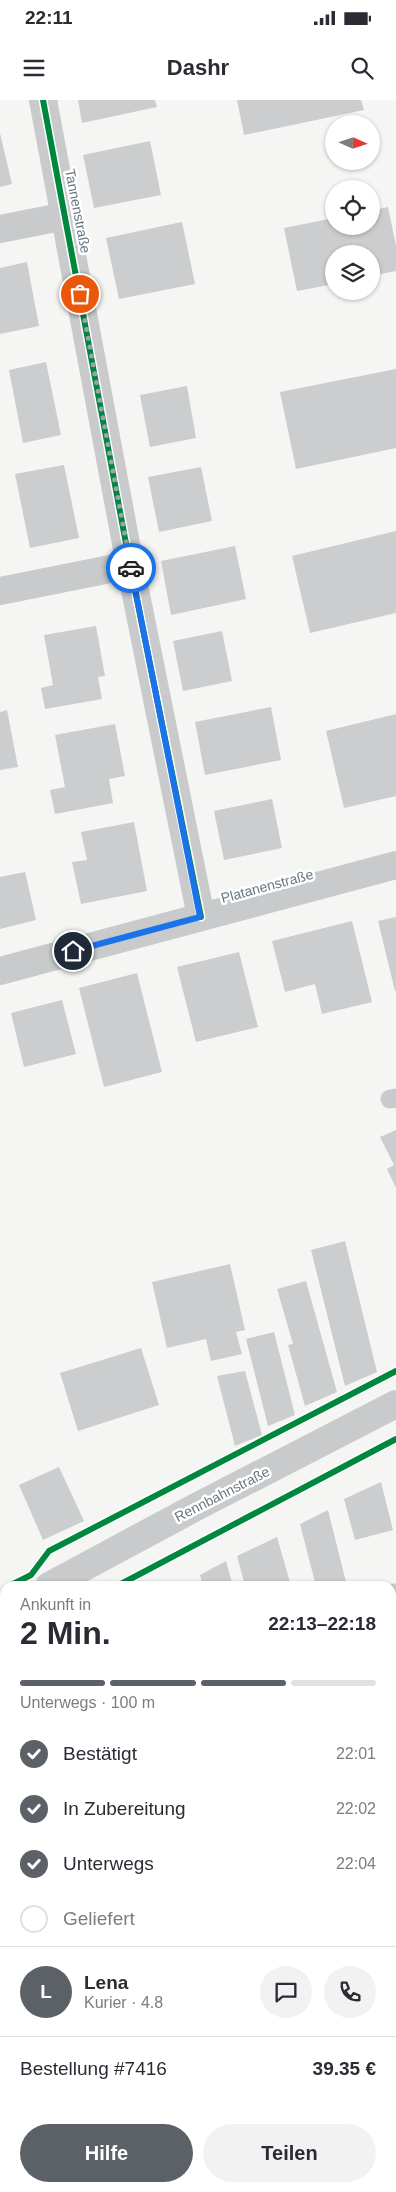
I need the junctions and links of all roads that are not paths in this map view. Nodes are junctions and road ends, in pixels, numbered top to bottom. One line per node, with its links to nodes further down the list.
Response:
1 (43, 100): 2 (street, Tannenstraße)
2 (66, 216): 3 (street); 4 (street, Tannenstraße)
3 (0, 229)
4 (130, 565): 5 (street); 7 (street, Tannenstraße)
5 (0, 591)
6 (396, 866): 7 (street, Platanenstraße)
7 (200, 917): 8 (street, Platanenstraße)
8 (0, 971)
9 (396, 1404): 10 (street, Rennbahnstraße)
10 (58, 1581)

